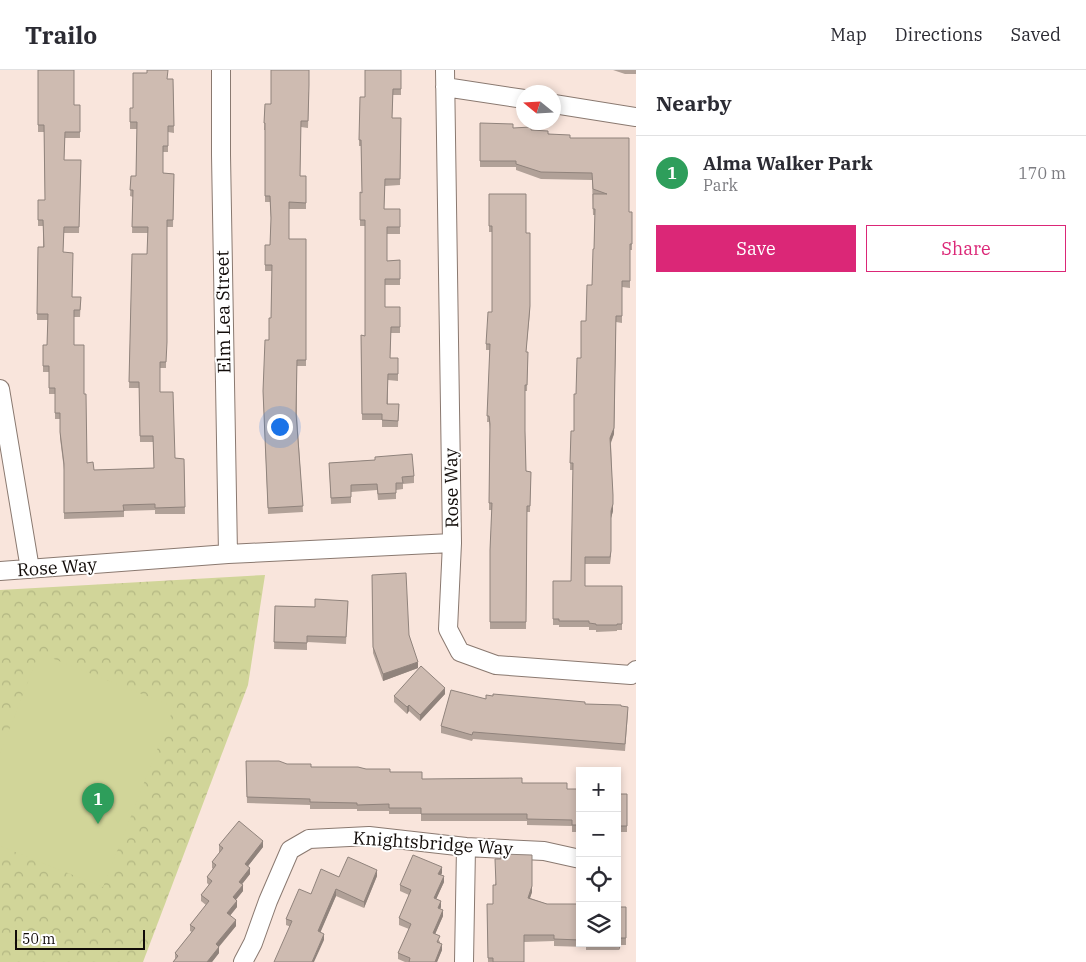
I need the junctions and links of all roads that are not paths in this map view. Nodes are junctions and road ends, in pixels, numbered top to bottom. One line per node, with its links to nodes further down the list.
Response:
1 (221, 70): 8 (street, Elm Lea Street)
2 (445, 78): 3 (street); 7 (street, Rose Way)
3 (516, 97)
4 (561, 105): 5 (street)
5 (636, 117)
6 (0, 389): 9 (street)
7 (452, 543): 8 (street, Rose Way); 11 (street)
8 (228, 554): 9 (street, Rose Way)
9 (30, 569): 10 (street, Rose Way)
10 (0, 571)
11 (636, 670)
12 (466, 847): 13 (street, Knightsbridge Way); 14 (street, Knightsbridge Way); 15 (street)
13 (576, 858)
14 (242, 962)
15 (464, 962)

